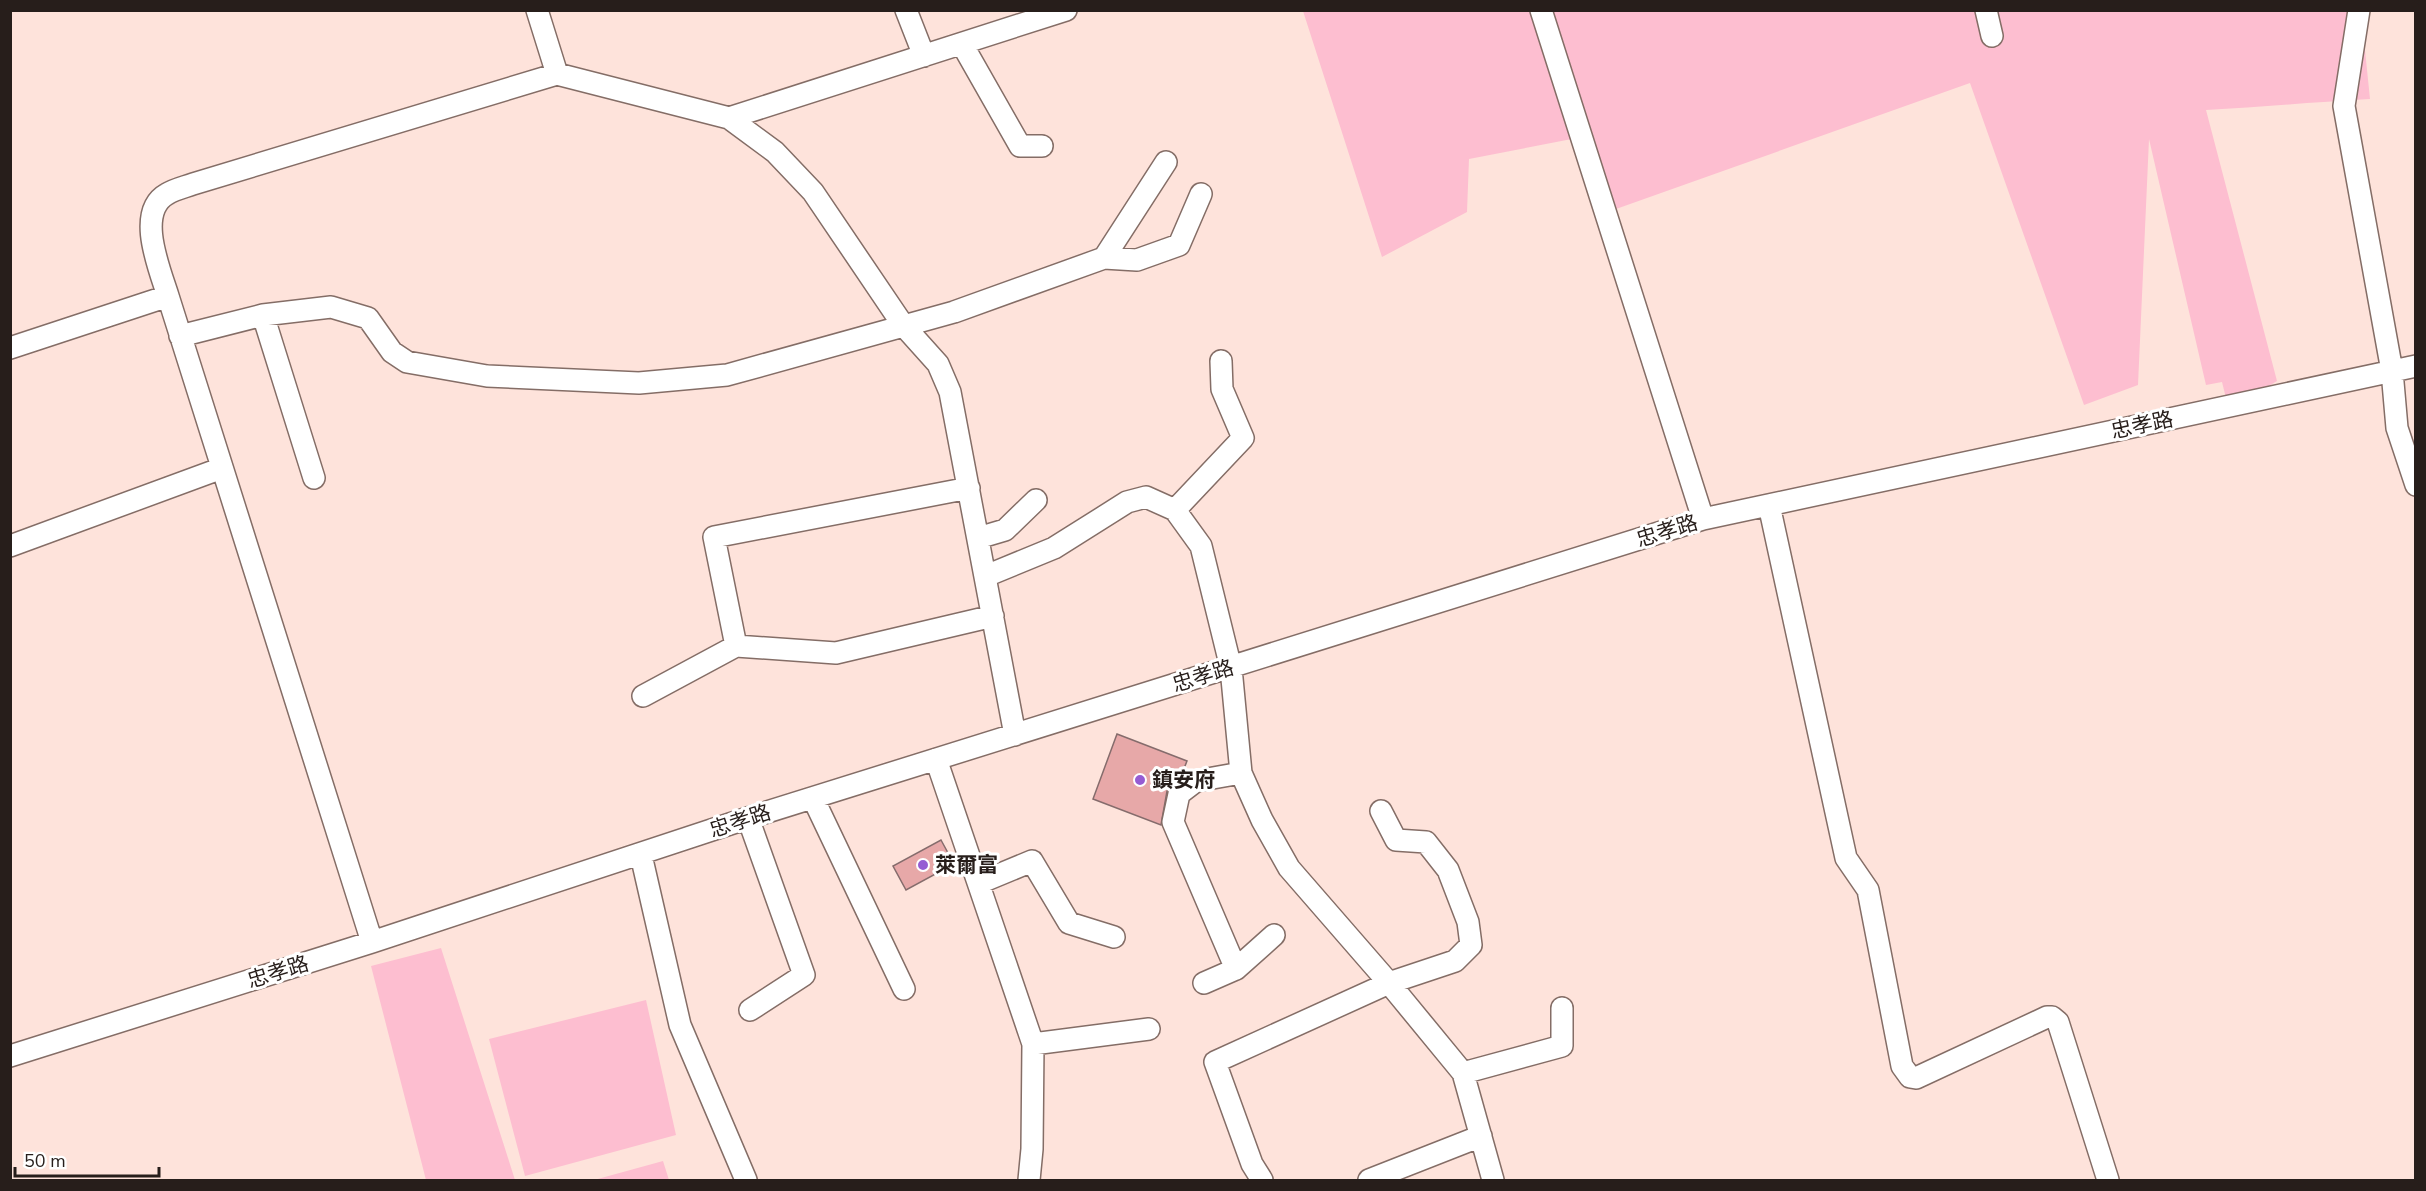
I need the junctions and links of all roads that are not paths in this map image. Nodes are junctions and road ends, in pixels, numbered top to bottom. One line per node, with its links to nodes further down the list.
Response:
1 (537, 10): 10 (street)
2 (906, 10): 9 (street)
3 (1066, 10): 8 (street)
4 (1541, 10): 30 (street)
5 (1986, 10): 7 (street)
6 (2359, 10): 22 (street)
7 (1992, 36)
8 (962, 44): 9 (street); 12 (street)
9 (924, 56): 11 (street)
10 (557, 74): 11 (street); 16 (street)
11 (729, 118): 18 (street)
12 (1042, 146)
13 (1166, 162): 15 (street)
14 (1201, 194): 15 (street)
15 (1104, 258): 18 (street)
16 (168, 296): 19 (street); 20 (street)
17 (263, 315): 18 (street); 19 (street); 24 (street)
18 (903, 325): 26 (street)
19 (180, 336): 23 (street)
20 (10, 348)
21 (1221, 361): 29 (street)
22 (2408, 368): 25 (street); 28 (street, 忠孝路)
23 (222, 468): 32 (street); 48 (street)
24 (314, 478)
25 (2415, 485)
26 (969, 488): 31 (street); 35 (street)
27 (1036, 500): 31 (street)
28 (1769, 505): 30 (street, 忠孝路); 65 (street)
29 (1175, 510): 33 (street); 36 (street)
30 (1703, 519): 36 (street, 忠孝路)
31 (978, 538): 33 (street)
32 (10, 546)
33 (986, 576): 34 (street)
34 (993, 616): 35 (street); 38 (street)
35 (736, 646): 37 (street)
36 (1231, 668): 38 (street, 忠孝路); 40 (street)
37 (643, 696)
38 (1015, 735): 39 (street, 忠孝路)
39 (936, 759): 41 (street, 忠孝路); 45 (street)
40 (1241, 772): 49 (street); 51 (street)
41 (813, 798): 43 (street, 忠孝路); 52 (street)
42 (1381, 811): 51 (street)
43 (748, 818): 44 (street, 忠孝路); 54 (street)
44 (641, 855): 48 (street, 忠孝路); 60 (street)
45 (979, 883): 47 (street); 56 (street)
46 (1274, 935): 49 (street)
47 (1114, 937)
48 (372, 942): 57 (street, 忠孝路)
49 (1236, 969): 50 (street)
50 (1204, 983)
51 (1389, 983): 58 (street); 62 (street)
52 (904, 989)
53 (1562, 1008): 58 (street)
54 (750, 1010)
55 (1149, 1029): 56 (street)
56 (1034, 1044): 61 (street)
57 (10, 1056)
58 (1463, 1072): 59 (street)
59 (1481, 1136): 63 (street); 64 (street)
60 (746, 1180)
61 (1029, 1180)
62 (1262, 1180)
63 (1369, 1180)
64 (1493, 1180)
65 (2108, 1180)

